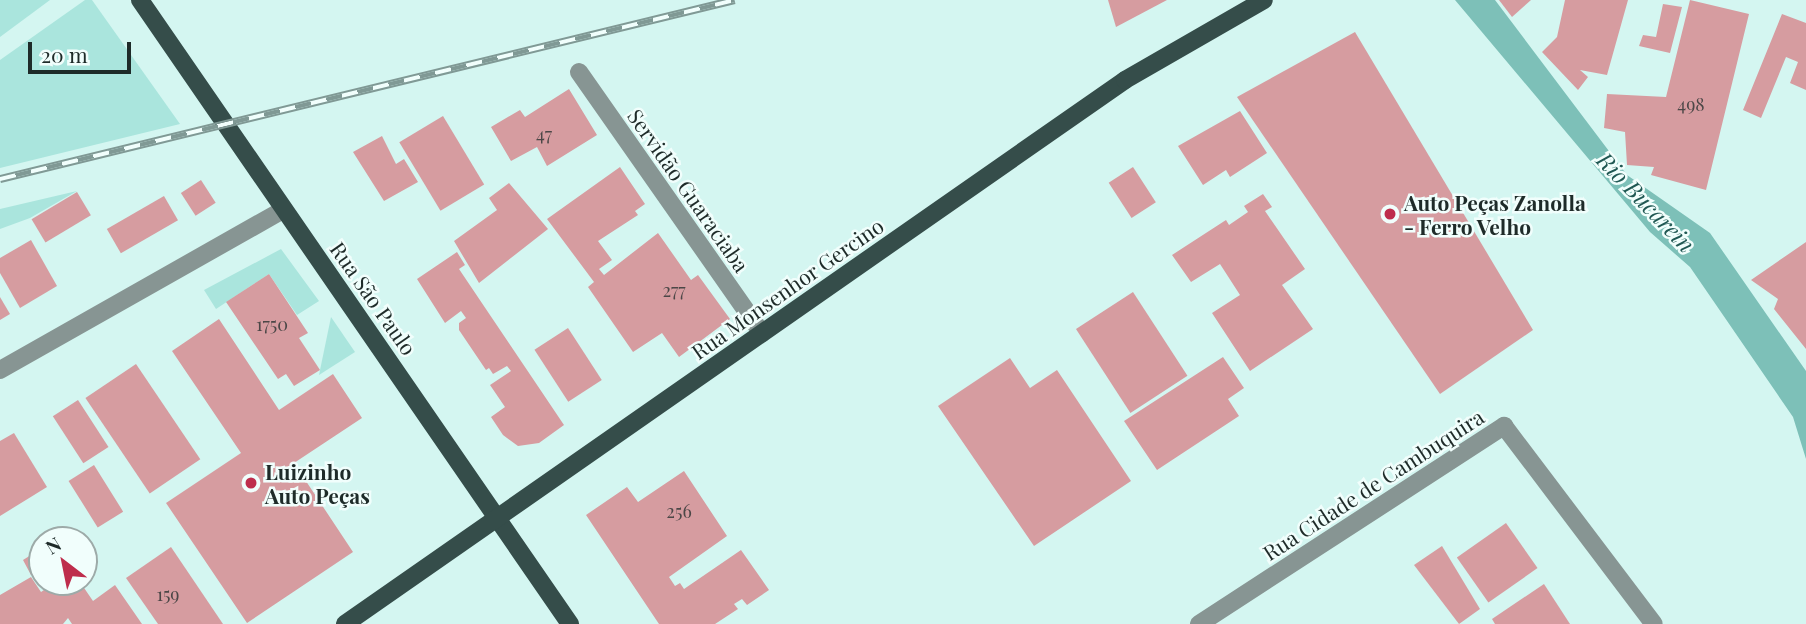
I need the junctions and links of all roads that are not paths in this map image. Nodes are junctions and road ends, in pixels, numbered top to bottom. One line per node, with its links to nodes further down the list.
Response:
1 (140, 0): 4 (main road, Rua São Paulo)
2 (1264, 0): 5 (main road, Rua Monsenhor Gercino)
3 (579, 72): 5 (street, Servidão Guaraciaba)
4 (284, 209): 6 (street); 7 (main road, Rua São Paulo)
5 (762, 333): 7 (main road, Rua Monsenhor Gercino)
6 (0, 370)
7 (497, 518): 8 (main road, Rua Monsenhor Gercino); 9 (main road, Rua São Paulo)
8 (345, 624)
9 (570, 624)
10 (1199, 624): 11 (street, Rua Cidade de Cambuquira)
11 (1654, 624)

